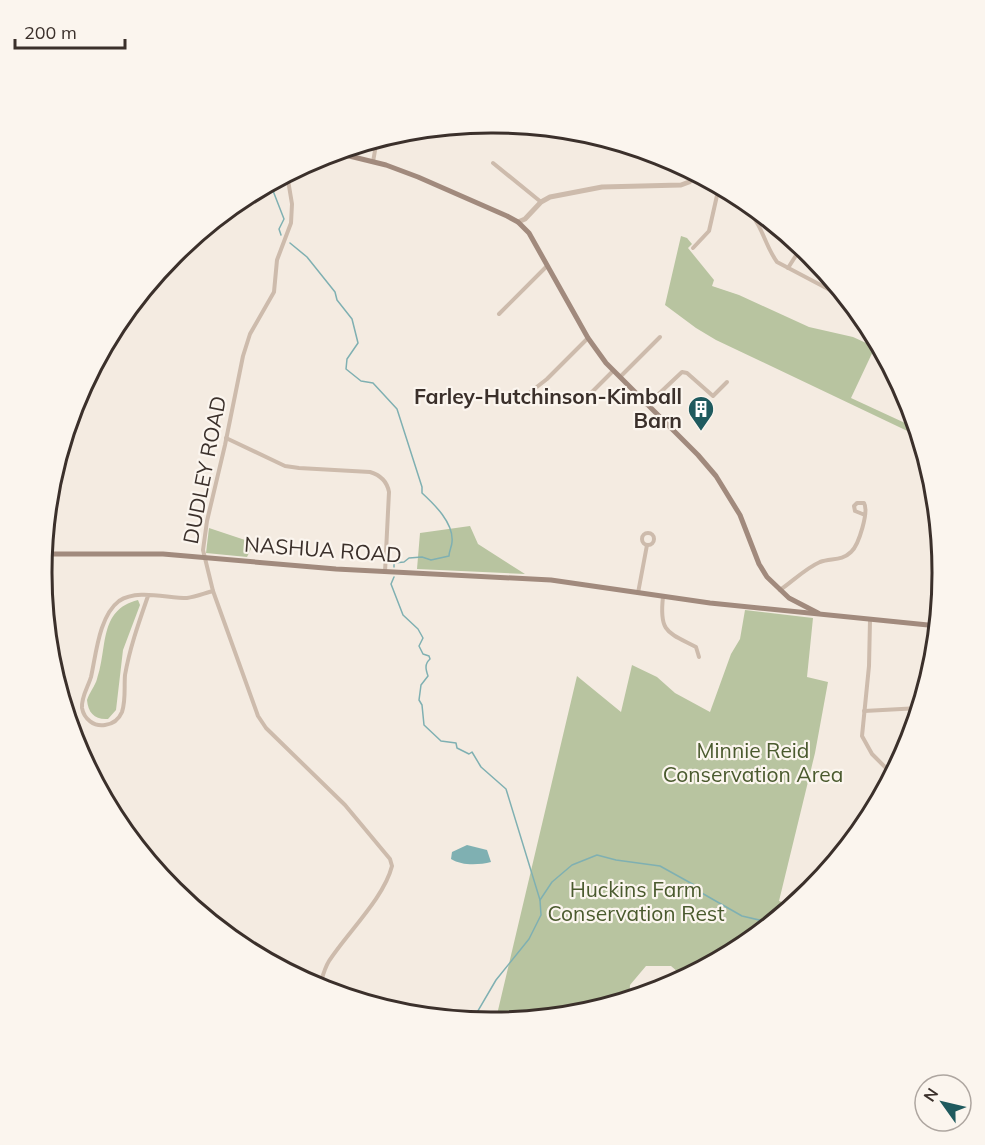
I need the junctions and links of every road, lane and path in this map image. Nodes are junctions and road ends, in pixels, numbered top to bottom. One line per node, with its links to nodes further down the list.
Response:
1 (375, 148): 3 (street)
2 (349, 157): 3 (main road)
3 (373, 163): 10 (main road)
4 (493, 163): 8 (street)
5 (690, 180): 8 (street)
6 (288, 183): 25 (street, DUDLEY ROAD)
7 (717, 194): 11 (street)
8 (541, 202): 10 (street)
9 (755, 219): 14 (street)
10 (518, 222): 13 (main road)
11 (693, 248)
12 (797, 254): 14 (street)
13 (547, 266): 16 (street); 18 (main road)
14 (788, 268): 15 (street)
15 (829, 290)
16 (499, 314)
17 (660, 337): 20 (street)
18 (588, 338): 19 (main road); 22 (street)
19 (613, 371): 20 (main road); 23 (street)
20 (620, 378): 24 (main road)
21 (727, 382): 24 (street)
22 (524, 397)
23 (582, 402)
24 (647, 405): 31 (main road)
25 (226, 438): 29 (street, DUDLEY ROAD); 30 (street)
26 (865, 515): 31 (street)
27 (646, 545): 33 (street)
28 (53, 554): 29 (main road, NASHUA ROAD)
29 (204, 558): 30 (main road, NASHUA ROAD); 32 (street, DUDLEY ROAD)
30 (385, 572): 33 (main road, NASHUA ROAD)
31 (780, 590): 36 (main road)
32 (213, 591): 34 (street); 47 (street, DUDLEY ROAD)
33 (638, 594): 35 (main road, NASHUA ROAD)
34 (148, 596): 34 (street)
35 (663, 597): 37 (main road, NASHUA ROAD); 42 (street)
36 (789, 598): 37 (main road); 38 (main road)
37 (785, 611): 38 (main road, NASHUA ROAD)
38 (822, 615): 39 (main road, NASHUA ROAD)
39 (870, 620): 40 (main road, NASHUA ROAD); 45 (street)
40 (930, 624)
41 (704, 645): 42 (street)
42 (696, 647): 43 (street)
43 (699, 657)
44 (911, 708): 45 (street)
45 (864, 711): 46 (street)
46 (886, 769)
47 (322, 978)

